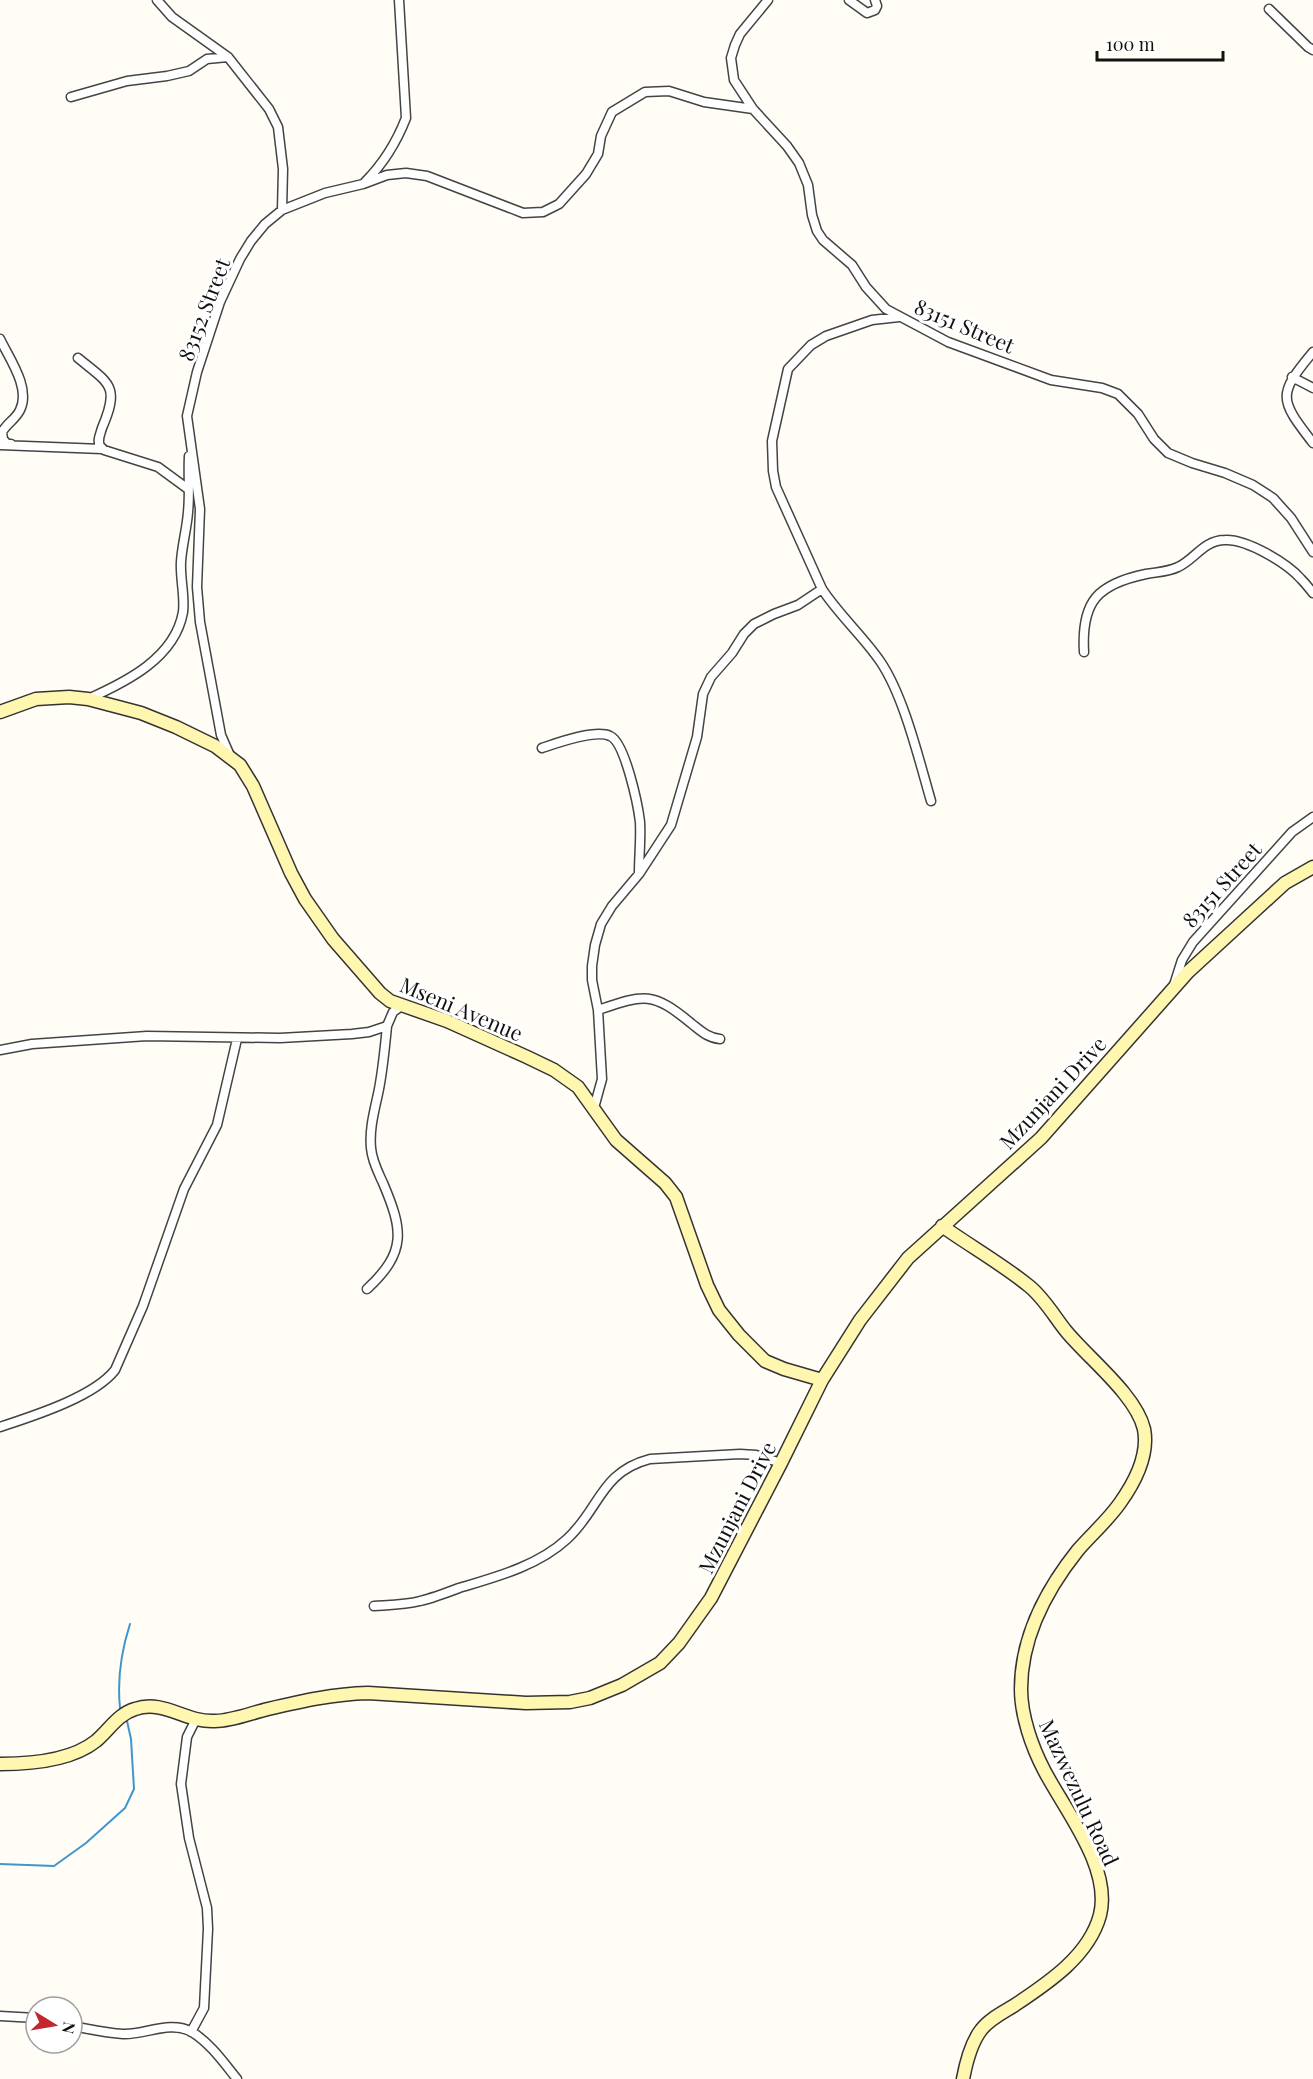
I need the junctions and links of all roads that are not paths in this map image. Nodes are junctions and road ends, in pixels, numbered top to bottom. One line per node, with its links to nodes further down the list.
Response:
1 (157, 0): 8 (street)
2 (399, 0): 11 (street)
3 (768, 0): 10 (street, 83151 Street)
4 (849, 0): 5 (street)
5 (875, 0)
6 (1269, 9): 7 (street)
7 (1313, 50)
8 (228, 57): 9 (street); 12 (street)
9 (71, 97)
10 (753, 109): 11 (street); 13 (street, 83151 Street)
11 (363, 184): 12 (street, 83152 Street)
12 (282, 210): 23 (street, 83152 Street)
13 (899, 317): 25 (street, 83151 Street); 26 (street)
14 (0, 339): 20 (street)
15 (1313, 352): 17 (street)
16 (78, 358): 22 (street)
17 (1292, 378): 18 (street); 19 (street)
18 (1313, 387)
19 (1313, 443)
20 (11, 444): 21 (street); 22 (street)
21 (0, 445)
22 (102, 448): 24 (street)
23 (190, 448): 24 (street, 83152 Street); 32 (street, 83152 Street)
24 (188, 489): 29 (street, 83152 Street)
25 (1313, 552)
26 (822, 589): 33 (street); 36 (street)
27 (1313, 593): 28 (street)
28 (1084, 652)
29 (88, 699): 30 (street, Mseni Avenue); 32 (street, Mseni Avenue)
30 (0, 712)
31 (542, 748): 36 (street)
32 (231, 758): 38 (street, Mseni Avenue)
33 (931, 801)
34 (1313, 817): 37 (street, 83151 Street)
35 (1313, 867): 37 (street, Mzunjani Drive)
36 (639, 874): 39 (street)
37 (1173, 988): 45 (street, Mzunjani Drive)
38 (403, 1005): 40 (street); 44 (street, Mseni Avenue)
39 (598, 1010): 42 (street); 44 (street)
40 (387, 1026): 41 (street); 46 (street)
41 (237, 1039): 43 (street); 48 (street)
42 (720, 1039)
43 (0, 1050)
44 (594, 1108): 47 (street, Mseni Avenue)
45 (942, 1226): 47 (street, Mzunjani Drive); 58 (street, Mazwezulu Road)
46 (367, 1289)
47 (822, 1380): 49 (street, Mzunjani Drive)
48 (0, 1427)
49 (781, 1463): 50 (street); 51 (street, Mzunjani Drive)
50 (374, 1606)
51 (196, 1719): 52 (street, Mzunjani Drive); 56 (street)
52 (0, 1764)
53 (0, 2016): 54 (street)
54 (24, 2017)
55 (84, 2028): 56 (street)
56 (191, 2032): 57 (street)
57 (237, 2079)
58 (963, 2079)

